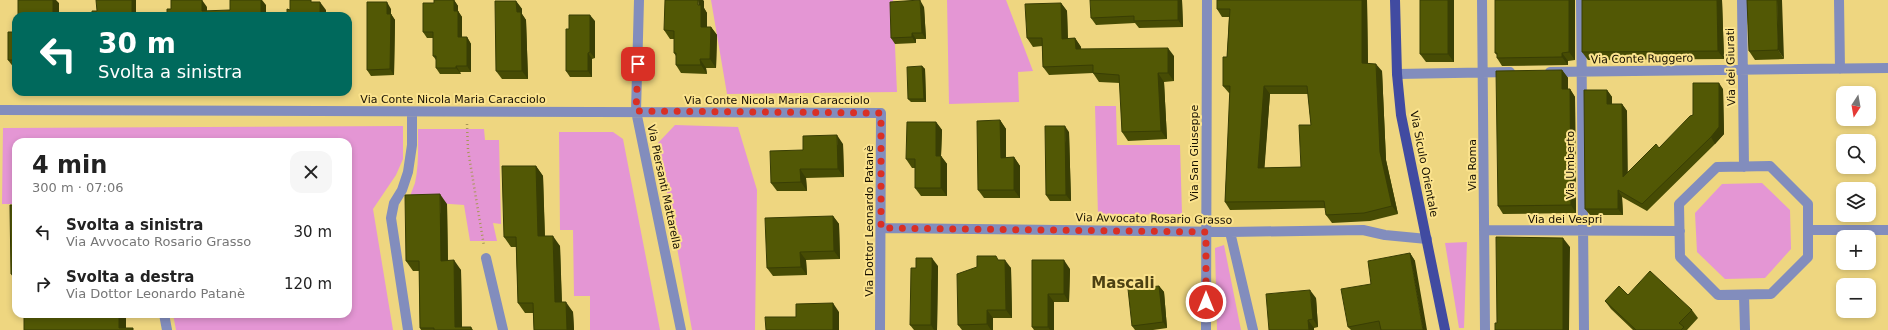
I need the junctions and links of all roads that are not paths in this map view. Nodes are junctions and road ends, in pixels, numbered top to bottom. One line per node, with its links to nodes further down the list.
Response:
1 (639, 0): 17 (street, Via Piersanti Mattarella)
2 (1207, 0): 27 (street, Via San Giuseppe)
3 (1395, 0): 15 (main road, Via Siculo Orientale)
4 (1482, 0): 14 (street, Via Roma)
5 (1581, 0): 13 (street, Via Umberto)
6 (1742, 0): 10 (street, Via dei Giurati)
7 (1839, 0): 9 (street)
8 (1888, 68): 9 (street, Via Conte Ruggero)
9 (1840, 69): 10 (street, Via Conte Ruggero)
10 (1743, 70): 13 (street, Via Conte Ruggero); 20 (street, Via dei Giurati)
11 (1521, 72): 14 (street)
12 (1536, 72): 13 (street, Via Conte Ruggero)
13 (1582, 72): 25 (street, Via Umberto)
14 (1483, 73): 15 (street); 22 (street, Via Roma)
15 (1397, 74): 29 (main road, Via Siculo Orientale)
16 (0, 110): 18 (street, Via Conte Nicola Maria Caracciolo)
17 (636, 111): 18 (street, Via Conte Nicola Maria Caracciolo); 19 (street, Via Conte Nicola Maria Caracciolo); 37 (street, Via Piersanti Mattarella)
18 (412, 112): 35 (street)
19 (881, 113): 21 (street, Via Dottor Leonardo Patanè)
20 (1744, 167): 23 (street); 26 (street)
21 (881, 228): 27 (street, Via Avvocato Rosario Grasso); 38 (street, Via Dottor Leonardo Patanè)
22 (1484, 230): 25 (street, Via dei Vespri); 42 (street, Via Roma)
23 (1808, 230): 24 (street); 31 (street)
24 (1888, 230)
25 (1583, 231): 26 (street, Via dei Vespri); 43 (street, Via Umberto)
26 (1680, 231): 31 (street)
27 (1206, 232): 28 (street, Via Avvocato Rosario Grasso); 39 (street, Via San Giuseppe)
28 (1230, 232): 29 (street, Via Avvocato Rosario Grasso); 40 (street)
29 (1427, 239): 41 (main road, Via Siculo Orientale)
30 (486, 258): 36 (street)
31 (1744, 295): 33 (street)
32 (165, 318): 34 (street)
33 (1745, 328)
34 (167, 330)
35 (408, 330)
36 (503, 330)
37 (681, 330)
38 (880, 330)
39 (1206, 330)
40 (1253, 330)
41 (1445, 330)
42 (1485, 330)
43 (1584, 330)

